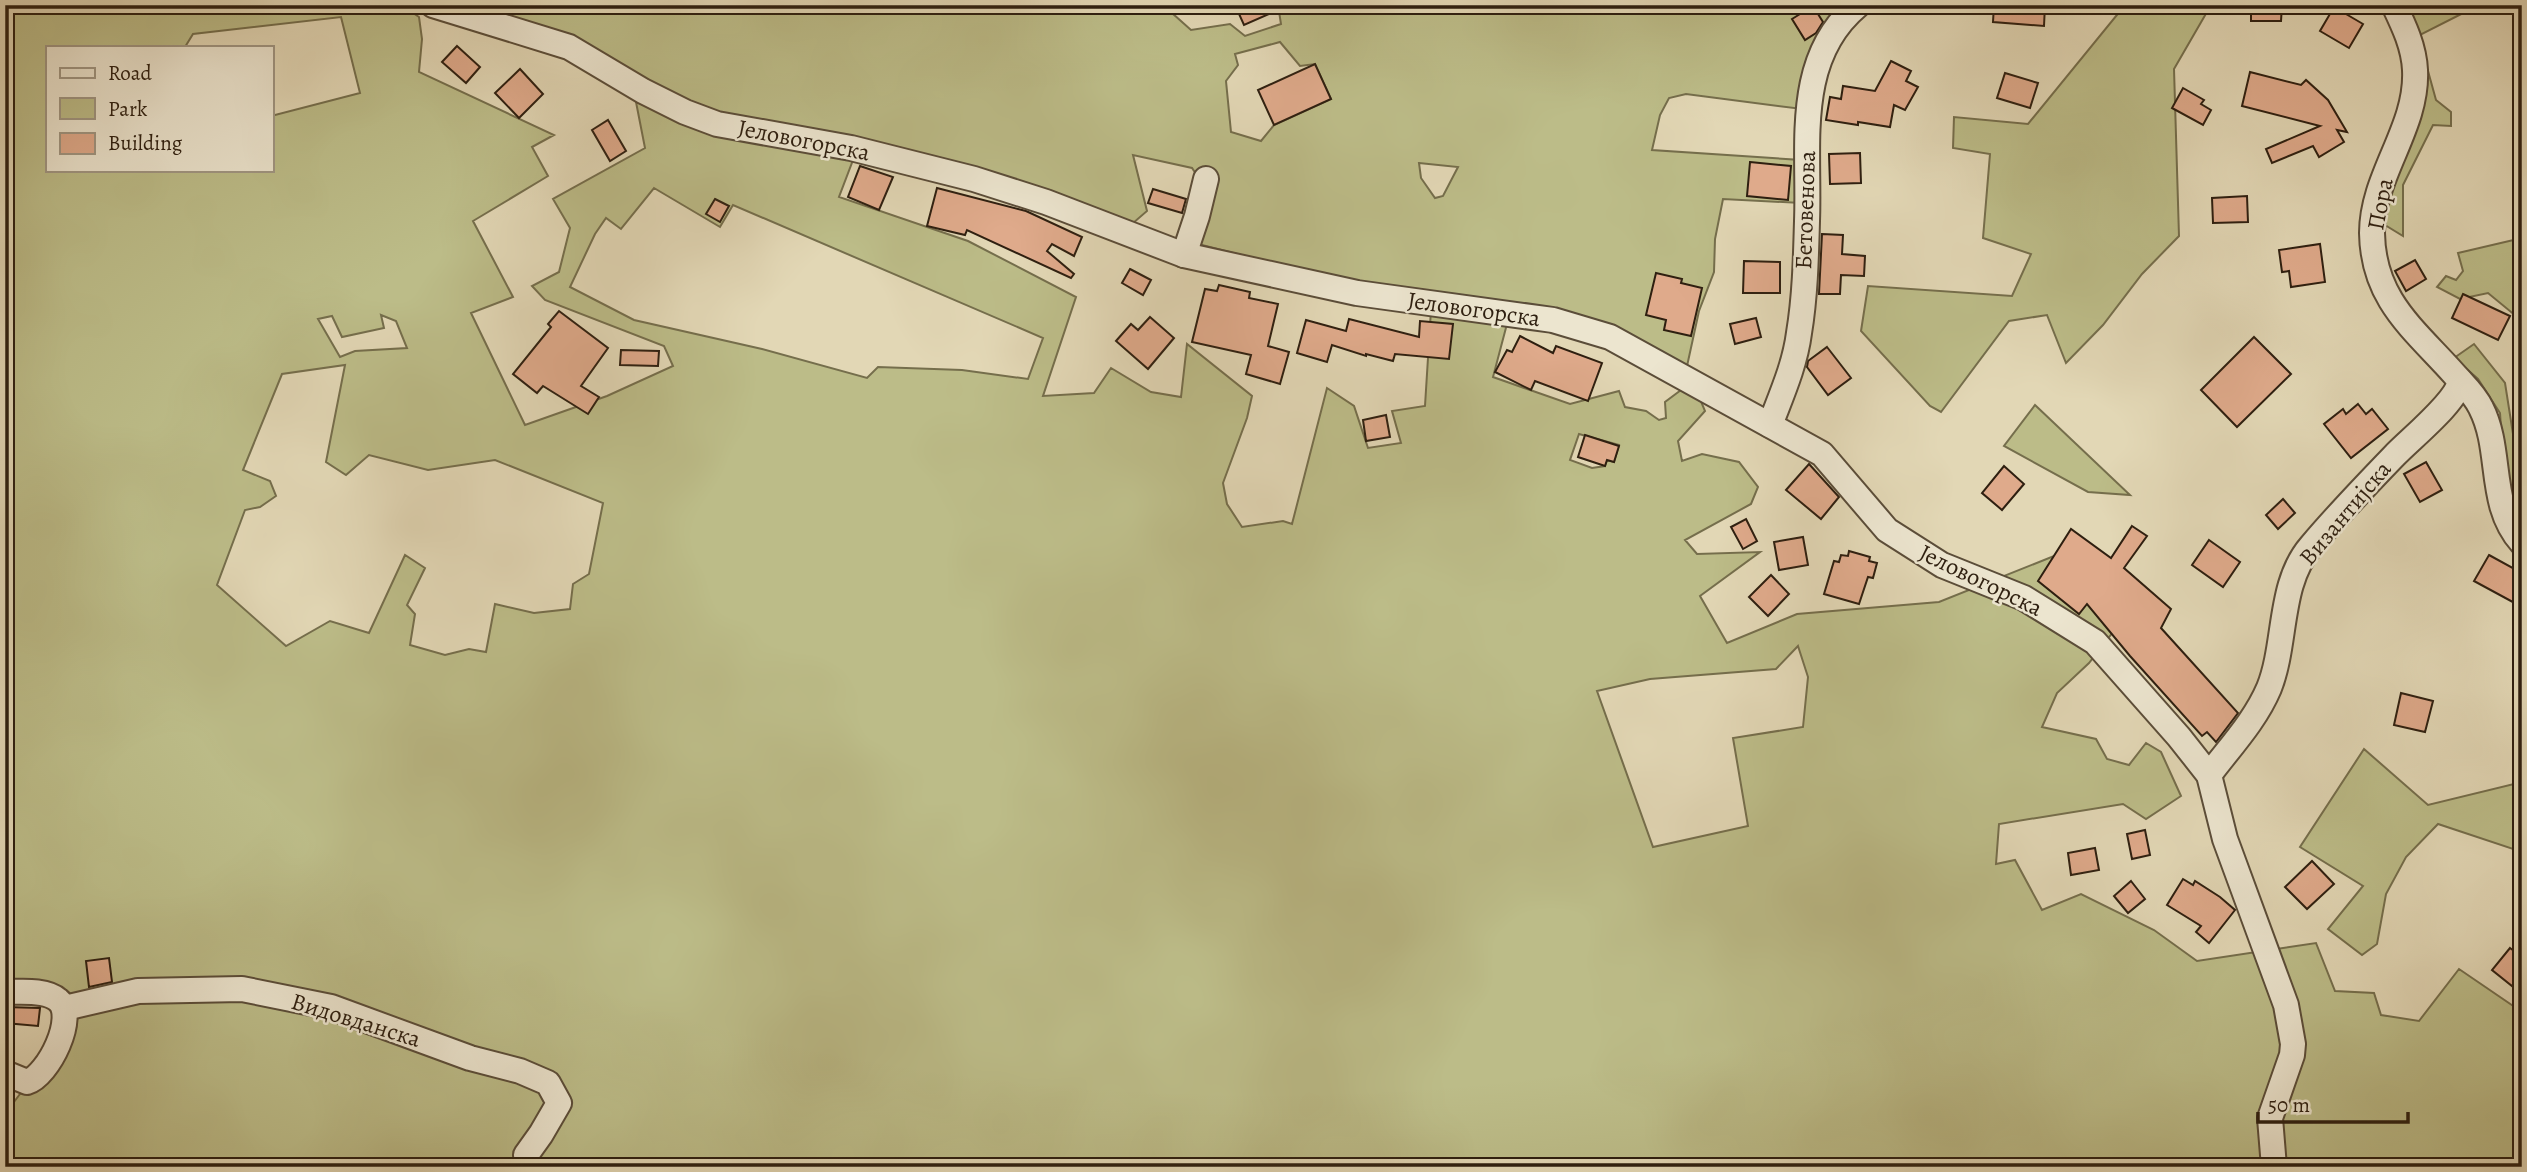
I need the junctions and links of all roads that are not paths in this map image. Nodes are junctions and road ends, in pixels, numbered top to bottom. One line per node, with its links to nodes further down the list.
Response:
1 (433, 5): 5 (street, Јеловогорска)
2 (1858, 5): 7 (street, Бетовенова)
3 (2394, 5): 6 (street, Пора)
4 (1206, 179): 5 (street)
5 (1184, 255): 7 (street, Јеловогорска)
6 (2460, 381): 8 (street, Пора); 9 (street, Византијска)
7 (1770, 425): 9 (street, Јеловогорска)
8 (2522, 542)
9 (2208, 775): 14 (street, Јеловогорска)
10 (5, 992): 11 (street)
11 (65, 1007): 12 (street); 13 (street, Видовданска)
12 (5, 1073)
13 (528, 1167)
14 (2274, 1167)

